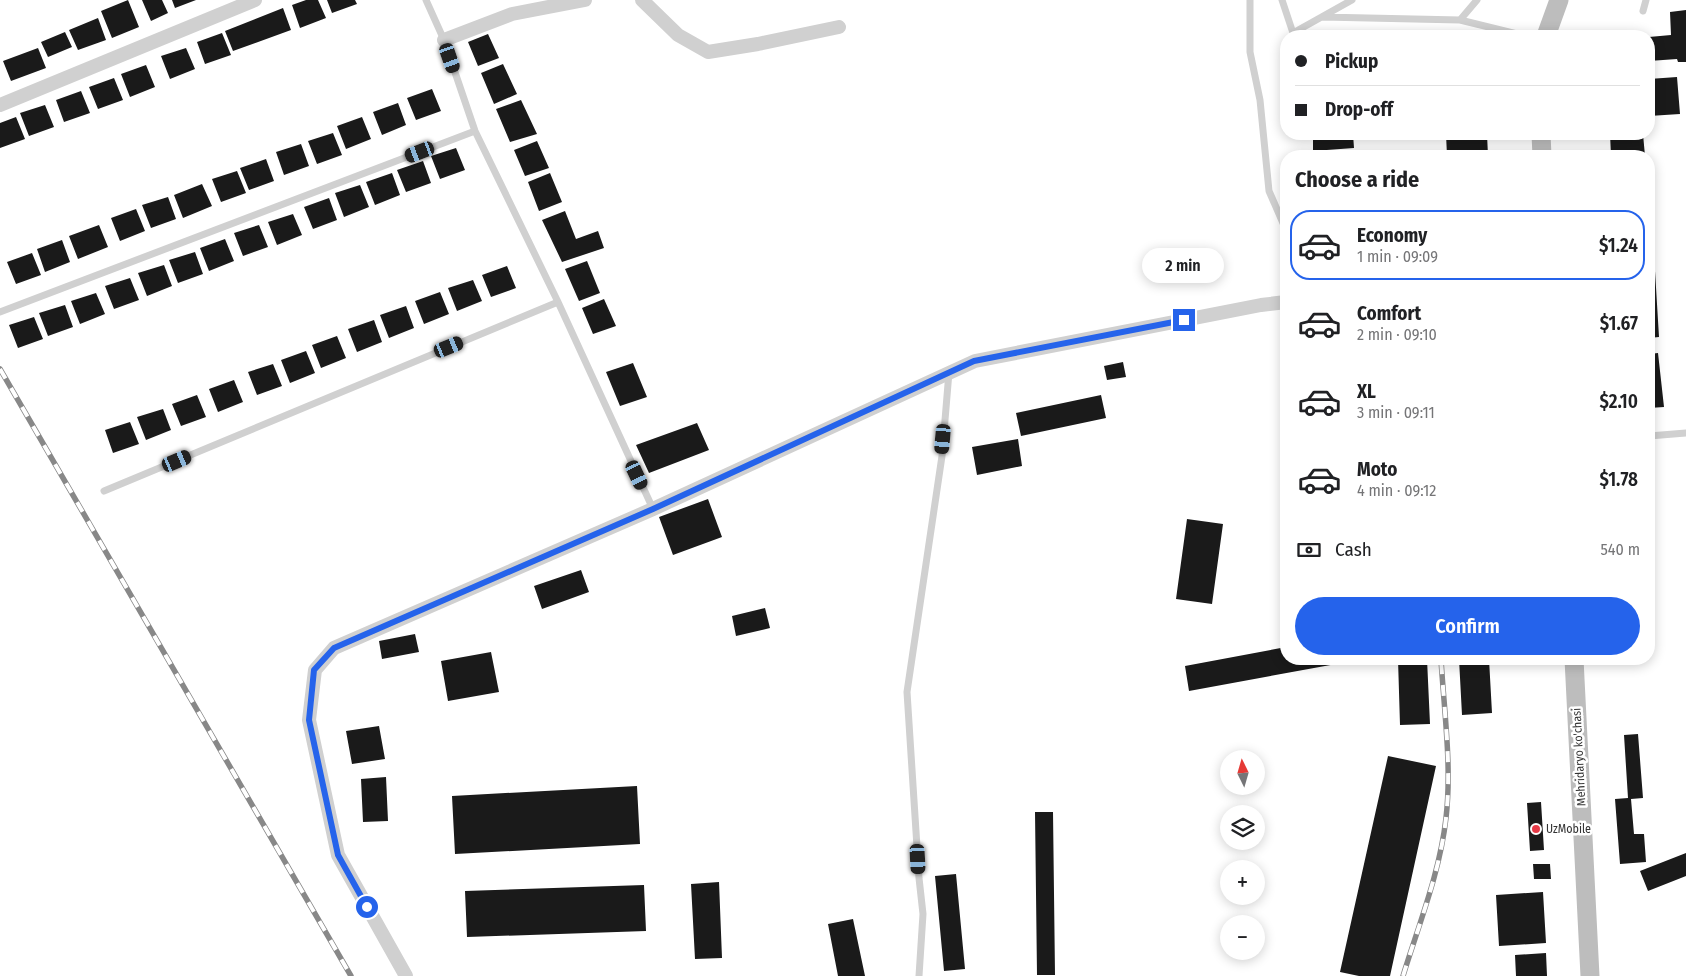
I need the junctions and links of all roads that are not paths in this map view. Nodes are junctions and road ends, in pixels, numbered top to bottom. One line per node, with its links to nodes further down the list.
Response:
1 (255, 0): 20 (street)
2 (426, 0): 19 (lane)
3 (584, 0): 19 (street)
4 (642, 0): 14 (street)
5 (1250, 0): 22 (lane)
6 (1282, 0): 15 (lane)
7 (1352, 0): 12 (lane)
8 (1477, 0): 13 (lane)
9 (1559, 0): 18 (main road)
10 (1646, 0): 11 (lane)
11 (1643, 11)
12 (1322, 17): 13 (lane); 16 (lane)
13 (1460, 20): 17 (lane)
14 (840, 27)
15 (1292, 30)
16 (1298, 30)
17 (1501, 30)
18 (1548, 30)
19 (444, 40): 21 (lane)
20 (0, 105)
21 (475, 131): 23 (lane); 25 (lane)
22 (1280, 216)
23 (558, 302): 29 (lane); 30 (lane)
24 (1280, 303): 26 (street)
25 (0, 312)
26 (949, 372): 30 (street); 33 (lane)
27 (1686, 433): 28 (lane)
28 (1655, 436)
29 (104, 491)
30 (653, 509): 32 (street)
31 (1574, 665): 34 (main road, Мehridaryo ko'chasi)
32 (406, 976)
33 (919, 976)
34 (1590, 976)

